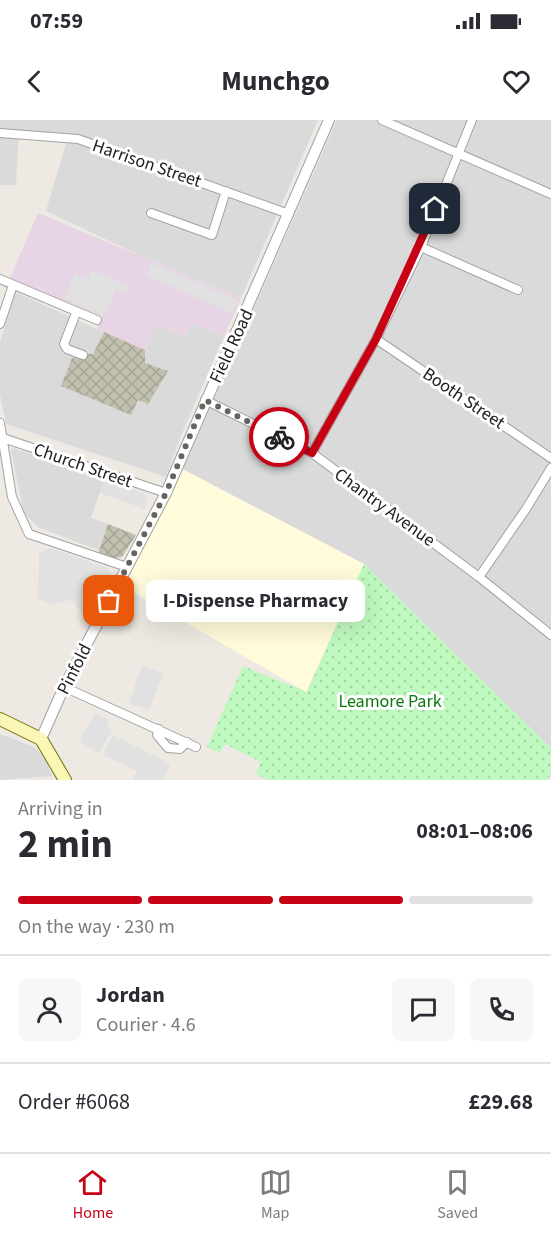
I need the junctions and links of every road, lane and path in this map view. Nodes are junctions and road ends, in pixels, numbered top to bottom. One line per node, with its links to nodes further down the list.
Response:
1 (329, 120): 9 (street, Field Road)
2 (382, 120): 5 (street)
3 (472, 120): 5 (street)
4 (0, 133): 6 (street, Harrison Street)
5 (458, 152): 7 (street); 10 (street)
6 (226, 191): 8 (street); 9 (street, Harrison Street)
7 (551, 194)
8 (151, 213)
9 (289, 214): 19 (street, Field Road)
10 (420, 246): 13 (street); 17 (street)
11 (0, 279): 12 (street)
12 (13, 285): 14 (street); 16 (street)
13 (518, 290)
14 (76, 313): 15 (street); 18 (street)
15 (97, 320)
16 (0, 324)
17 (376, 339): 22 (street); 23 (street, Booth Street)
18 (83, 356)
19 (205, 400): 22 (street, Chantry Avenue); 25 (street, Field Road)
20 (0, 423): 21 (street)
21 (2, 437): 25 (street, Church Street); 26 (street)
22 (312, 453): 27 (street, Chantry Avenue)
23 (551, 458)
24 (551, 468): 27 (street)
25 (166, 493): 26 (street, Field Road)
26 (127, 567): 28 (street, Field Road)
27 (479, 577): 29 (street, Chantry Avenue)
28 (109, 601): 30 (street, Pinfold)
29 (551, 635)
30 (64, 687): 32 (street); 33 (street, Pinfold)
31 (0, 719): 33 (main road)
32 (159, 729): 34 (street); 34 (street)
33 (41, 739): 36 (main road)
34 (187, 742): 35 (street)
35 (196, 747)
36 (65, 780)

